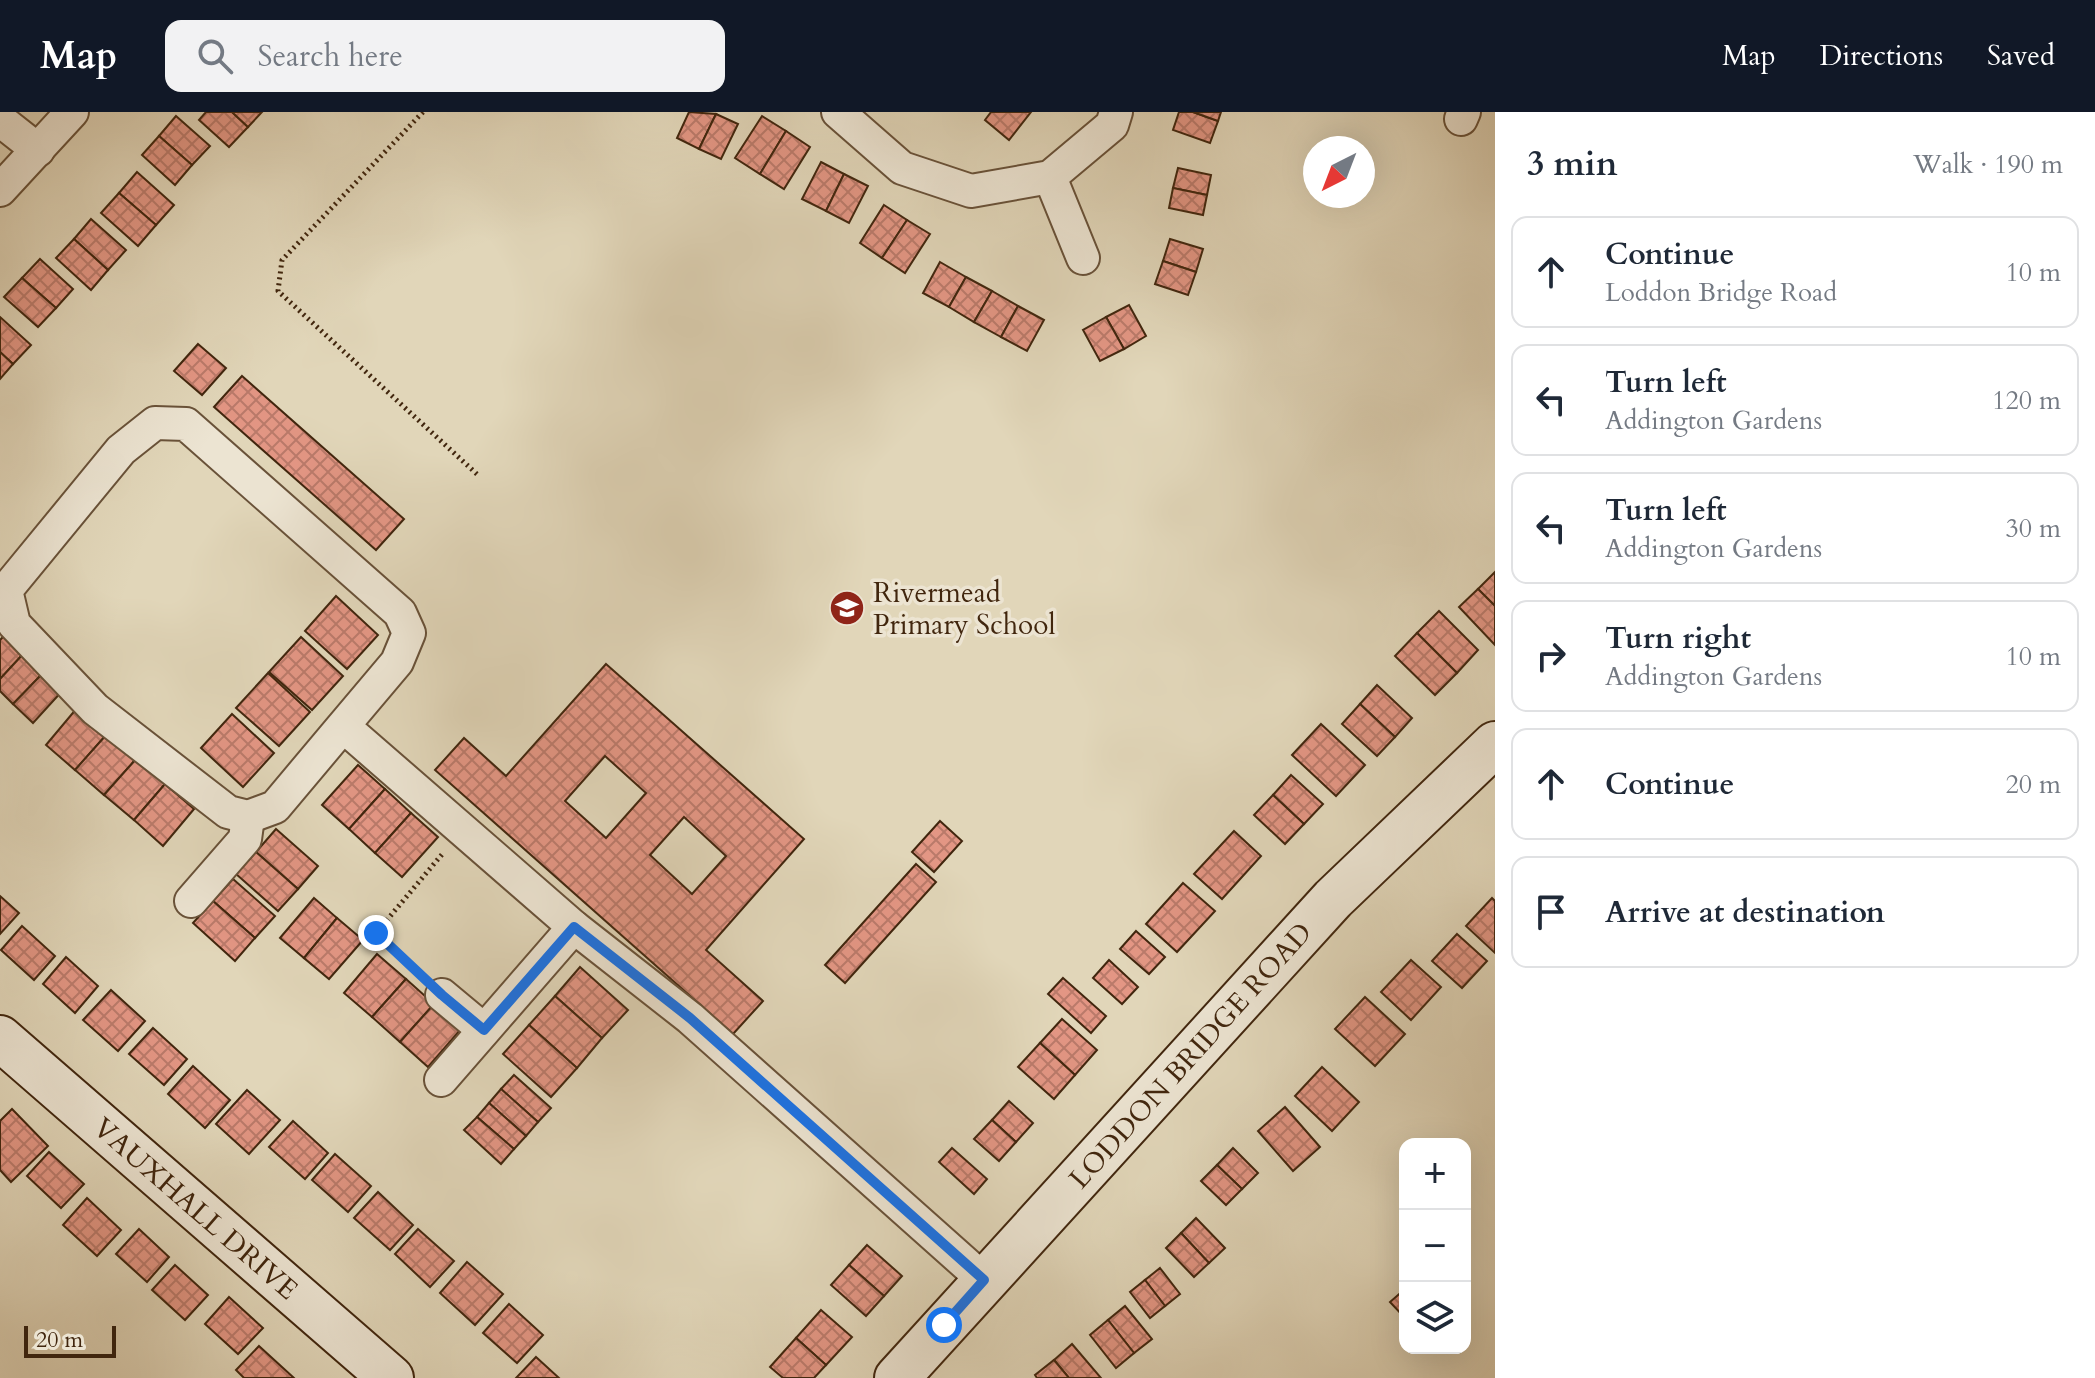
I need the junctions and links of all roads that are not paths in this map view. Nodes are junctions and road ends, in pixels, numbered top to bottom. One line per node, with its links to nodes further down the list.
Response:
1 (72, 112): 5 (street)
2 (838, 112): 6 (street)
3 (1116, 112): 6 (street)
4 (0, 120): 5 (street)
5 (38, 150): 7 (street)
6 (1050, 177): 8 (street)
7 (0, 190)
8 (1083, 258)
9 (343, 726): 11 (street); 11 (street); 13 (street)
10 (1495, 744): 18 (street, LODDON BRIDGE ROAD)
11 (248, 817): 12 (street)
12 (191, 901)
13 (574, 927): 15 (street); 18 (street)
14 (442, 995): 15 (street)
15 (484, 1030): 17 (street)
16 (0, 1038): 19 (street, VAUXHALL DRIVE)
17 (441, 1080)
18 (984, 1280): 20 (street, LODDON BRIDGE ROAD)
19 (391, 1378)
20 (897, 1378)

